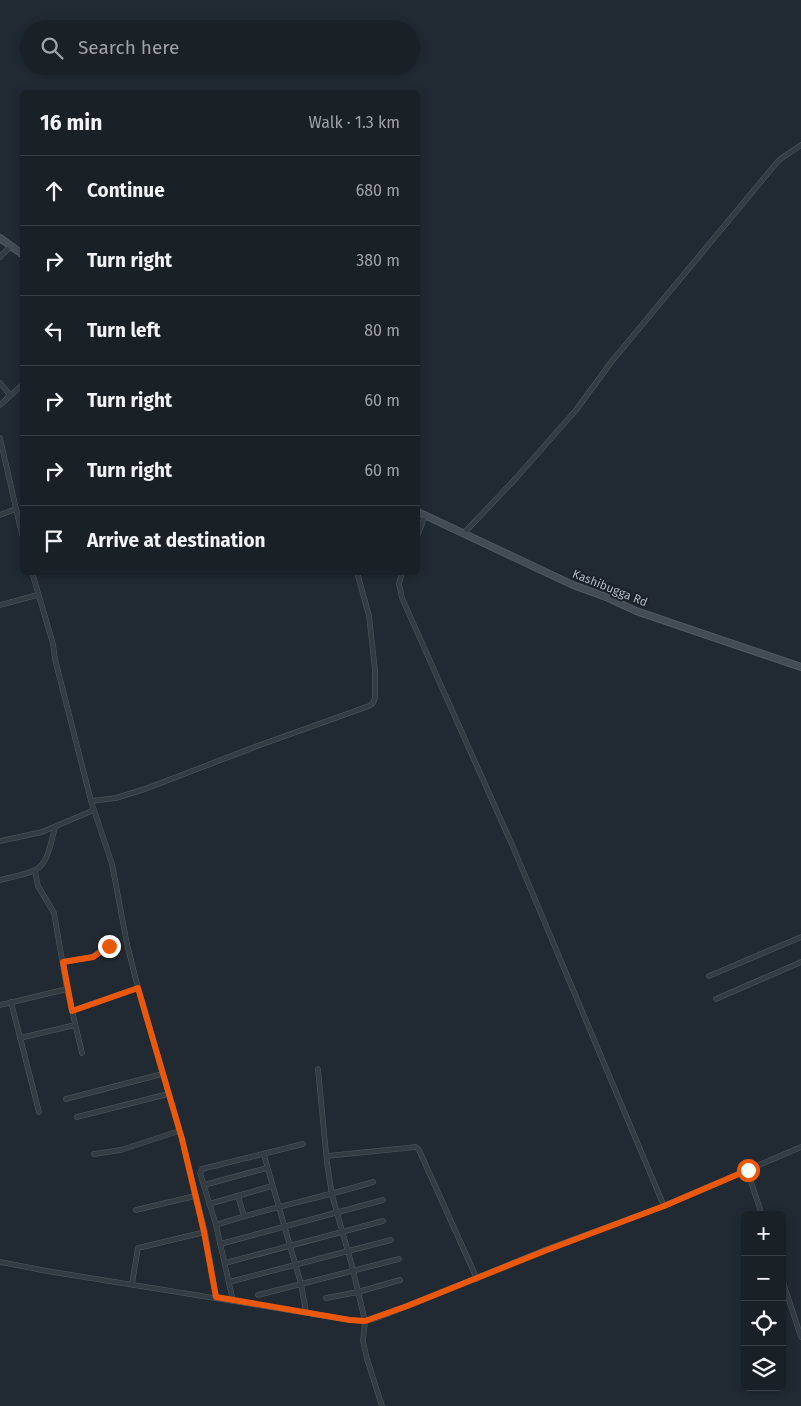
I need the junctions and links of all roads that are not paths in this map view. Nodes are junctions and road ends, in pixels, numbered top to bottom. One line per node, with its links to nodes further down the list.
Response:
1 (801, 145): 17 (street)
2 (0, 238): 3 (main road)
3 (11, 246): 4 (main road); 5 (street)
4 (20, 253)
5 (0, 258)
6 (0, 383): 8 (street)
7 (20, 388): 8 (street)
8 (10, 395): 9 (street)
9 (0, 405)
10 (0, 438): 11 (street)
11 (16, 509): 13 (street); 15 (street)
12 (420, 513): 14 (main road, Kashibugga Rd)
13 (0, 515)
14 (425, 516): 16 (street); 17 (main road, Kashibugga Rd)
15 (20, 526)
16 (420, 529)
17 (464, 533): 23 (main road, Kashibugga Rd)
18 (33, 575): 21 (street)
19 (358, 575): 24 (street)
20 (401, 575): 66 (street)
21 (37, 595): 22 (street); 24 (street)
22 (0, 605)
23 (801, 667)
24 (91, 801): 25 (street)
25 (94, 810): 26 (street); 35 (street)
26 (55, 827): 27 (street); 28 (street)
27 (0, 841)
28 (35, 871): 29 (street); 32 (street)
29 (0, 880)
30 (801, 937): 34 (street)
31 (109, 946): 32 (street)
32 (63, 962): 36 (street)
33 (801, 962): 37 (street)
34 (709, 976)
35 (138, 988): 40 (street); 45 (street)
36 (68, 989): 38 (street); 40 (street)
37 (716, 999)
38 (12, 1002): 39 (street); 42 (street)
39 (0, 1005)
40 (72, 1011): 41 (street)
41 (75, 1025): 42 (street); 43 (street)
42 (20, 1038): 48 (street)
43 (82, 1053)
44 (318, 1069): 55 (street)
45 (162, 1074): 46 (street); 47 (street)
46 (168, 1094): 49 (street); 50 (street)
47 (66, 1100)
48 (38, 1112)
49 (77, 1117)
50 (179, 1131): 53 (street); 62 (street)
51 (303, 1144): 54 (street)
52 (801, 1147): 57 (street)
53 (94, 1154)
54 (264, 1155): 56 (street); 59 (street)
55 (327, 1156): 61 (street); 86 (street)
56 (268, 1168): 59 (street); 60 (street)
57 (748, 1170): 66 (street); 69 (street)
58 (373, 1182): 61 (street)
59 (204, 1185): 65 (street)
60 (272, 1186): 63 (street); 67 (street)
61 (332, 1195): 67 (street); 70 (street)
62 (195, 1196): 68 (street); 75 (street)
63 (238, 1196): 65 (street); 71 (street)
64 (383, 1200): 70 (street)
65 (209, 1204): 73 (street)
66 (664, 1206): 86 (street)
67 (278, 1208): 71 (street); 74 (street)
68 (136, 1210)
69 (761, 1211)
70 (337, 1213): 74 (street); 76 (street)
71 (244, 1216): 73 (street)
72 (383, 1221): 76 (street)
73 (216, 1225): 78 (street)
74 (284, 1226): 78 (street); 79 (street)
75 (204, 1232): 89 (street); 94 (street)
76 (343, 1232): 79 (street); 80 (street)
77 (391, 1240): 80 (street)
78 (220, 1244): 83 (street)
79 (289, 1246): 83 (street); 84 (street)
80 (348, 1250): 84 (street); 85 (street)
81 (400, 1258): 85 (street)
82 (0, 1262): 89 (street)
83 (225, 1263): 88 (street)
84 (295, 1265): 88 (street); 90 (street)
85 (353, 1270): 90 (street); 92 (street)
86 (477, 1279): 98 (street)
87 (400, 1280): 92 (street)
88 (229, 1282): 96 (street)
89 (132, 1284): 94 (street)
90 (301, 1284): 93 (street); 97 (street)
91 (786, 1291): 99 (street)
92 (358, 1292): 95 (street); 98 (street)
93 (258, 1295)
94 (216, 1297): 96 (street)
95 (326, 1298)
96 (233, 1301): 97 (street)
97 (306, 1312): 98 (street)
98 (365, 1321): 100 (street)
99 (801, 1337)
100 (382, 1406)

